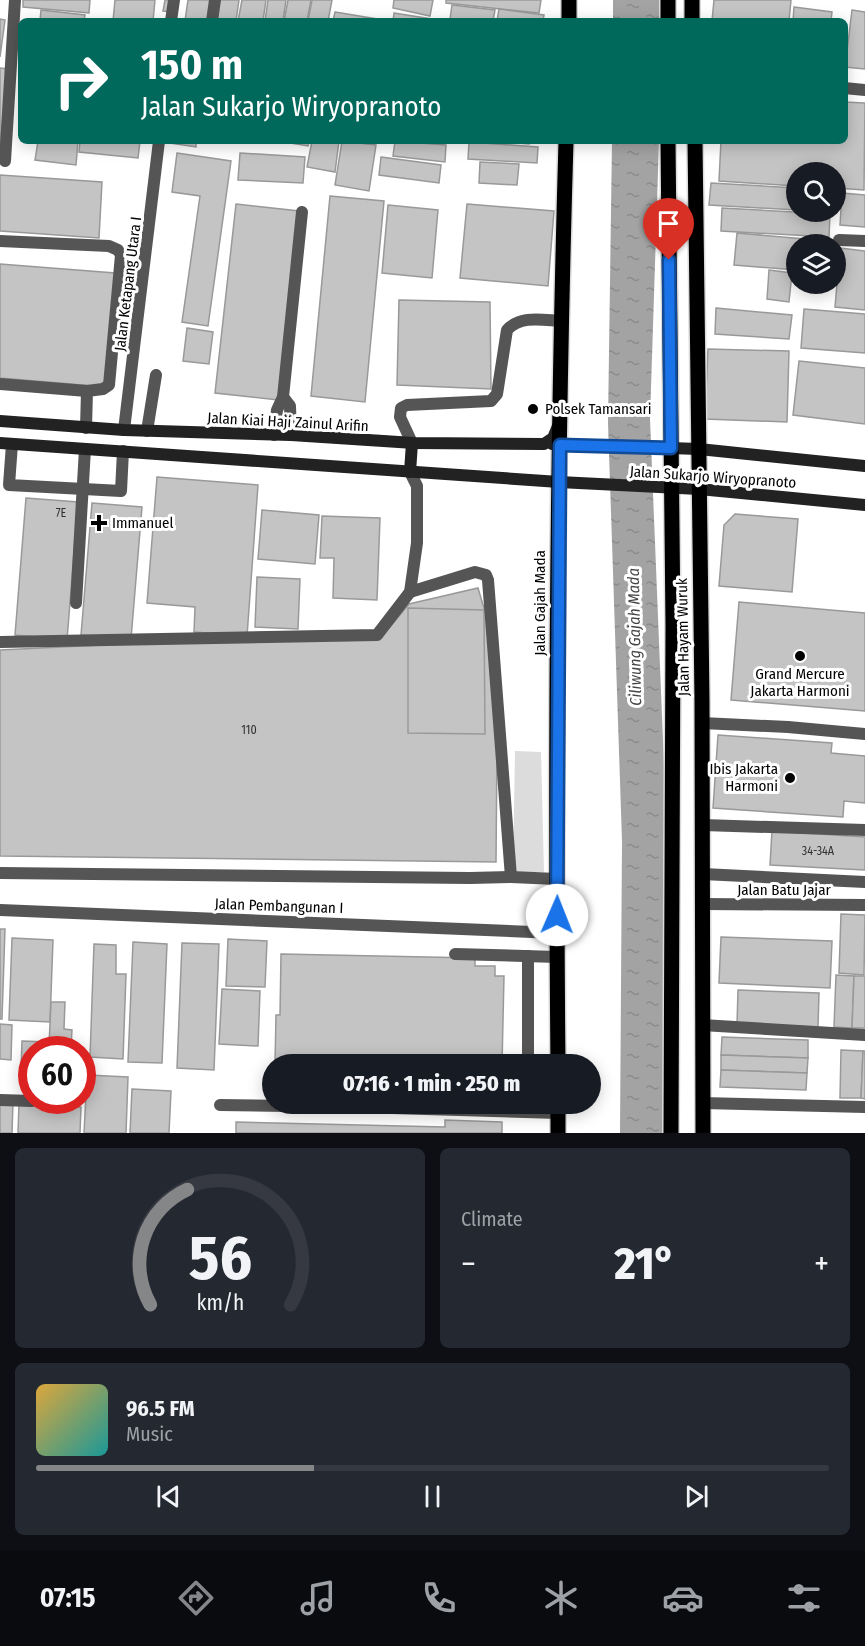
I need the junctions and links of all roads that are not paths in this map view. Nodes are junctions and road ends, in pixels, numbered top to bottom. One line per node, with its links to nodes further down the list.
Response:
1 (15, 0): 18 (street)
2 (174, 0): 7 (street)
3 (215, 0): 8 (street)
4 (569, 0): 9 (main road)
5 (668, 0): 10 (main road)
6 (692, 0): 11 (main road)
7 (171, 18)
8 (212, 18)
9 (569, 18)
10 (668, 18)
11 (692, 18)
12 (848, 88): 13 (street)
13 (865, 90)
14 (159, 144): 30 (street, Jalan Ketapang Utara I)
15 (566, 144): 23 (main road, Jalan Gajah Mada)
16 (668, 144): 37 (main road, Jalan Hayam Wuruk)
17 (695, 144): 39 (main road, Jalan Hayam Wuruk)
18 (5, 161)
19 (302, 212): 27 (street)
20 (846, 240): 22 (street)
21 (0, 241): 26 (street)
22 (865, 241)
23 (561, 321): 35 (street); 36 (main road, Jalan Gajah Mada)
24 (156, 375): 31 (street)
25 (0, 384): 26 (street)
26 (87, 391): 29 (street)
27 (283, 397): 32 (street); 33 (street)
28 (0, 421): 29 (main road, Jalan Kiai Haji Zainul Arifin)
29 (86, 428): 30 (main road, Jalan Kiai Haji Zainul Arifin)
30 (124, 430): 31 (main road, Jalan Kiai Haji Zainul Arifin)
31 (147, 431): 32 (main road, Jalan Kiai Haji Zainul Arifin)
32 (274, 435): 33 (main road, Jalan Kiai Haji Zainul Arifin)
33 (291, 435): 35 (main road, Jalan Kiai Haji Zainul Arifin)
34 (6, 443): 38 (main road); 45 (street)
35 (412, 443): 36 (main road, Jalan Kiai Haji Zainul Arifin); 42 (main road)
36 (552, 444): 37 (main road, Jalan Sukarjo Wiryopranoto); 43 (main road, Jalan Gajah Mada)
37 (664, 448): 39 (main road, Jalan Sukarjo Wiryopranoto); 44 (main road, Jalan Hayam Wuruk)
38 (85, 449): 40 (main road); 45 (street)
39 (699, 450): 41 (main road, Jalan Sukarjo Wiryopranoto); 46 (main road, Jalan Hayam Wuruk)
40 (123, 451): 42 (main road); 45 (street)
41 (865, 466)
42 (410, 472): 43 (main road); 48 (street)
43 (559, 482): 44 (main road, Jalan Sukarjo Wiryopranoto); 58 (main road, Jalan Gajah Mada)
44 (664, 487): 46 (main road, Jalan Sukarjo Wiryopranoto); 79 (main road, Jalan Hayam Wuruk)
45 (83, 489): 49 (street)
46 (699, 489): 47 (main road, Jalan Sukarjo Wiryopranoto); 51 (main road, Jalan Hayam Wuruk)
47 (865, 505)
48 (410, 591): 50 (street); 57 (street)
49 (76, 603)
50 (0, 642)
51 (702, 723): 52 (street); 53 (main road, Jalan Hayam Wuruk)
52 (865, 734)
53 (703, 825): 54 (street); 56 (main road, Jalan Hayam Wuruk)
54 (865, 830)
55 (0, 873): 57 (street)
56 (703, 874): 59 (street); 60 (main road, Jalan Hayam Wuruk)
57 (511, 877): 58 (street)
58 (557, 879): 63 (main road, Jalan Gajah Mada)
59 (865, 882)
60 (703, 904): 61 (street, Jalan Batu Jajar); 67 (main road, Jalan Hayam Wuruk)
61 (865, 905)
62 (0, 910): 63 (street, Jalan Pembangunan I)
63 (556, 933): 66 (main road, Jalan Gajah Mada)
64 (455, 954): 65 (street)
65 (528, 956): 66 (street); 69 (street)
66 (557, 957): 70 (main road, Jalan Gajah Mada)
67 (702, 1025): 68 (street); 73 (main road, Jalan Hayam Wuruk)
68 (865, 1035)
69 (528, 1054)
70 (558, 1054)
71 (0, 1100): 72 (street)
72 (18, 1101)
73 (702, 1103): 76 (street); 80 (main road, Jalan Hayam Wuruk)
74 (220, 1105): 75 (street)
75 (262, 1106)
76 (865, 1107)
77 (558, 1114): 78 (main road)
78 (558, 1133)
79 (671, 1133)
80 (703, 1133)

